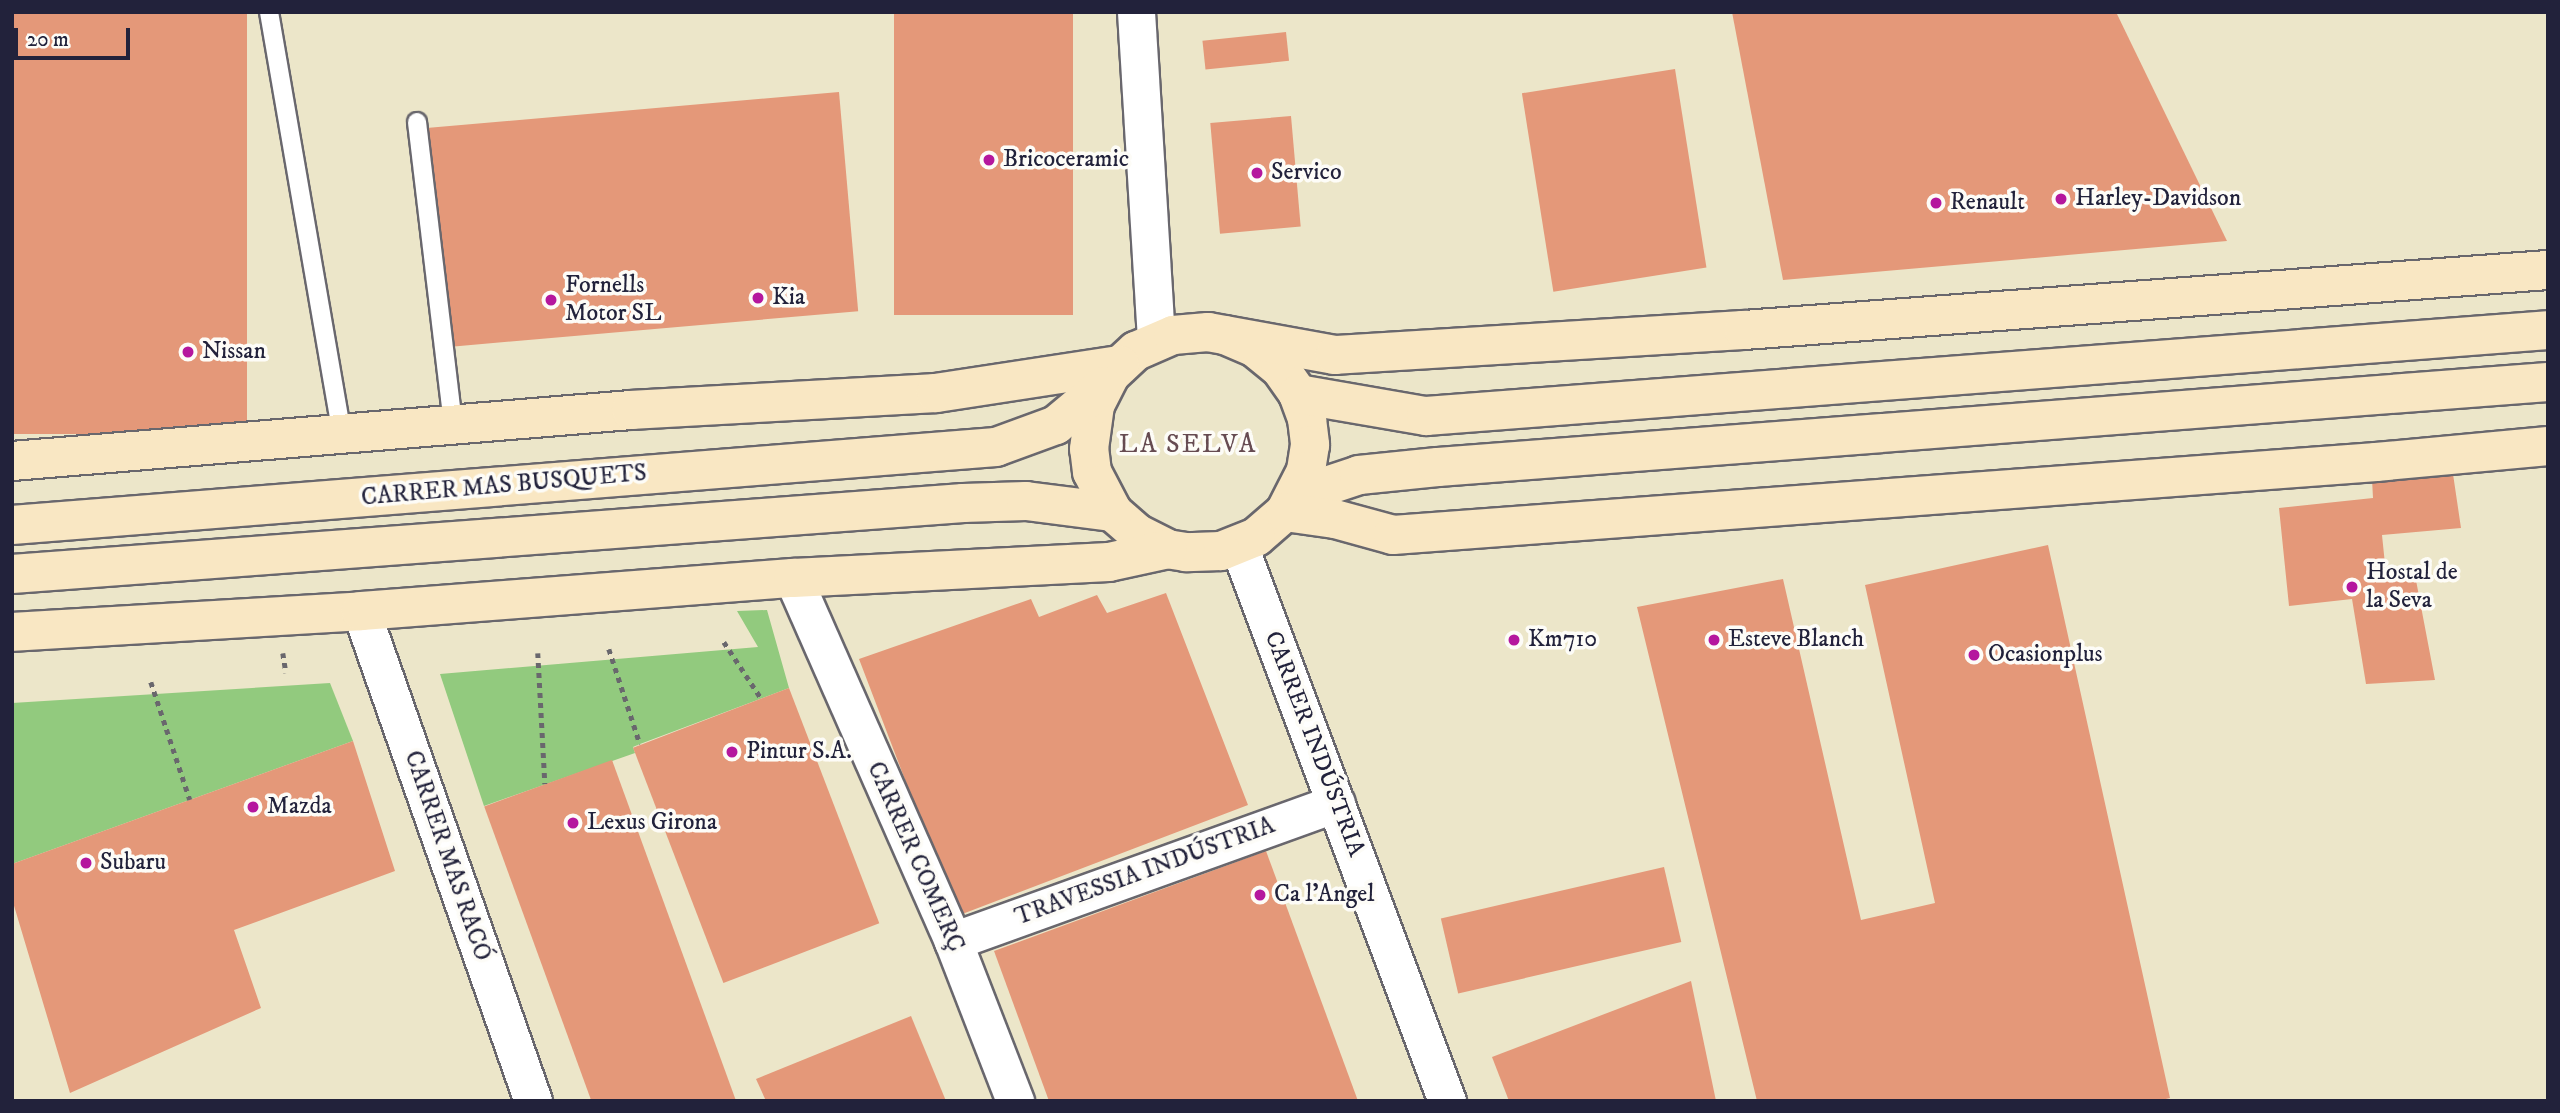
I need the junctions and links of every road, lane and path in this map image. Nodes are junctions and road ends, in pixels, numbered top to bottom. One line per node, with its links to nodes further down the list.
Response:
1 (269, 12): 12 (lane)
2 (1136, 12): 7 (street)
3 (417, 122): 11 (lane)
4 (2548, 270): 6 (main road)
5 (2548, 330): 10 (main road)
6 (1225, 335): 7 (main road); 10 (main road)
7 (1156, 340): 8 (main road)
8 (1112, 375): 11 (main road); 16 (main road); 17 (main road, CARRER MAS BUSQUETS)
9 (2548, 382): 15 (main road)
10 (1298, 394): 15 (main road)
11 (453, 426): 12 (main road)
12 (342, 436): 14 (main road)
13 (2548, 446): 15 (main road)
14 (12, 461)
15 (1291, 504): 18 (main road)
16 (1113, 512): 19 (main road); 20 (main road)
17 (12, 525)
18 (1239, 546): 19 (main road); 32 (street, CARRER INDÚSTRIA)
19 (1168, 548): 21 (main road)
20 (12, 574)
21 (793, 578): 22 (main road); 33 (street, CARRER COMERÇ)
22 (361, 611): 23 (main road); 34 (street, CARRER MAS RACÓ)
23 (12, 632)
24 (724, 642): 28 (path)
25 (609, 649): 29 (path)
26 (538, 653): 30 (path)
27 (151, 682): 31 (path)
28 (761, 698)
29 (640, 744)
30 (545, 784)
31 (190, 800)
32 (1336, 803): 33 (street, TRAVESSIA INDÚSTRIA); 36 (street, CARRER INDÚSTRIA)
33 (953, 941): 35 (street, CARRER COMERÇ)
34 (533, 1101)
35 (1015, 1101)
36 (1447, 1101)

